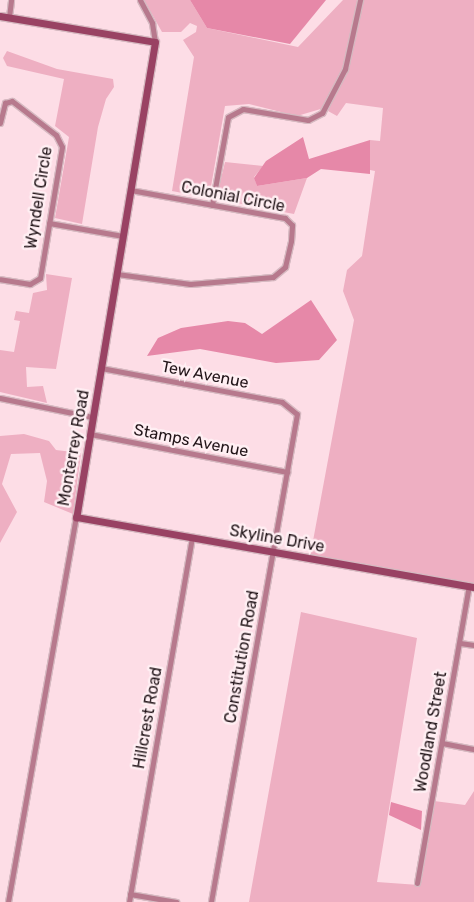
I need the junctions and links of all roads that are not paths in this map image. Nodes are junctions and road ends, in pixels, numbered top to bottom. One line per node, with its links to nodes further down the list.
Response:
1 (11, 0): 5 (street)
2 (140, 0): 6 (street, Monterrey Road)
3 (360, 0): 9 (street)
4 (0, 16): 5 (street)
5 (8, 17): 6 (street)
6 (155, 42): 8 (street, Monterrey Road)
7 (0, 123): 10 (street, Wyndell Circle)
8 (131, 190): 9 (street, Colonial Circle); 11 (street, Monterrey Road)
9 (212, 205): 12 (street, Colonial Circle)
10 (49, 223): 11 (street); 13 (street, Wyndell Circle)
11 (123, 236): 12 (street, Monterrey Road)
12 (117, 274): 14 (street, Monterrey Road)
13 (0, 279)
14 (101, 368): 16 (street, Tew Avenue); 17 (street, Monterrey Road)
15 (0, 398): 17 (street)
16 (297, 416): 19 (street, Constitution Road)
17 (92, 418): 18 (street, Monterrey Road)
18 (90, 434): 19 (street, Stamps Avenue); 20 (street, Monterrey Road)
19 (287, 472): 22 (street, Constitution Road)
20 (76, 517): 21 (street, Skyline Drive); 30 (street, Monterrey Road)
21 (192, 538): 22 (street, Skyline Drive); 29 (street, Hillcrest Road)
22 (273, 552): 23 (street, Skyline Drive); 33 (street, Constitution Road)
23 (472, 586): 24 (street, Woodland Street)
24 (460, 643): 25 (street); 26 (street, Woodland Street)
25 (474, 645)
26 (442, 743): 27 (street); 28 (street, Woodland Street)
27 (474, 749)
28 (417, 883)
29 (130, 894): 31 (street, Hillcrest Road); 32 (street)
30 (8, 902)
31 (129, 902)
32 (176, 902)
33 (211, 902)

